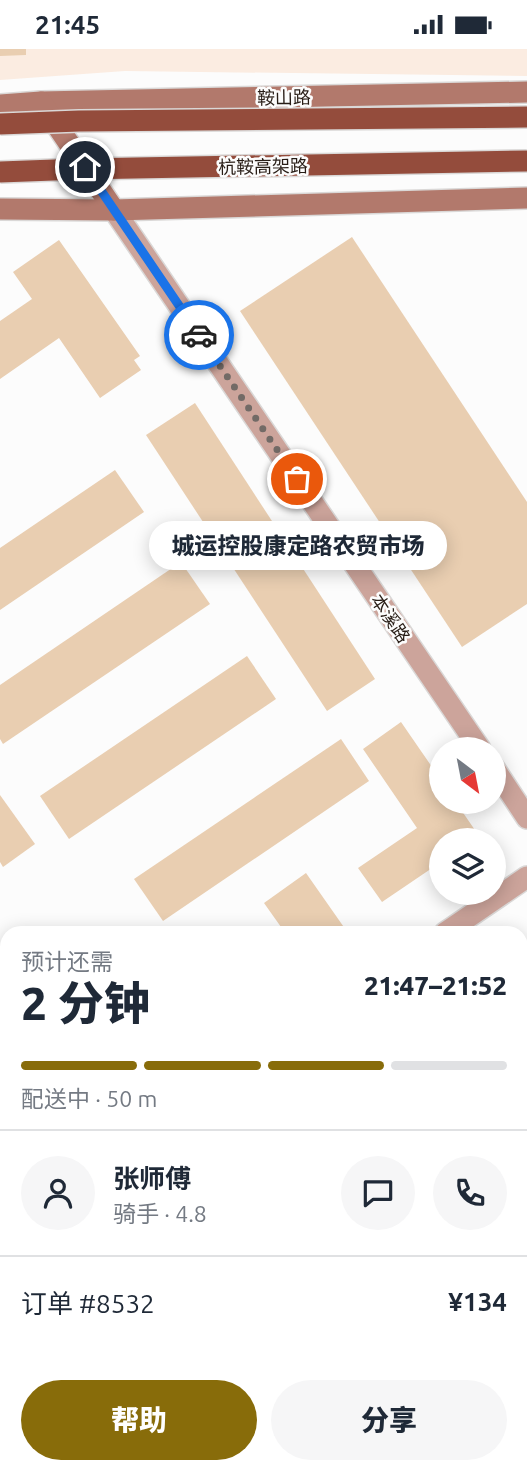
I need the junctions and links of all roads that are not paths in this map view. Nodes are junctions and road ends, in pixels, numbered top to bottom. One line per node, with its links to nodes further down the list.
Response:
1 (527, 92): 2 (main road, 鞍山路)
2 (41, 102): 3 (main road, 鞍山路); 10 (main road)
3 (0, 106)
4 (527, 117): 5 (highway, bridge)
5 (0, 124)
6 (527, 161): 7 (highway, 杭鞍高架路, bridge)
7 (0, 173)
8 (527, 198): 10 (main road)
9 (0, 209): 10 (main road)
10 (114, 210): 11 (street, 本溪路)
11 (472, 737)
12 (506, 786): 13 (street)
13 (527, 818)
14 (527, 877): 15 (street)
15 (455, 926)

